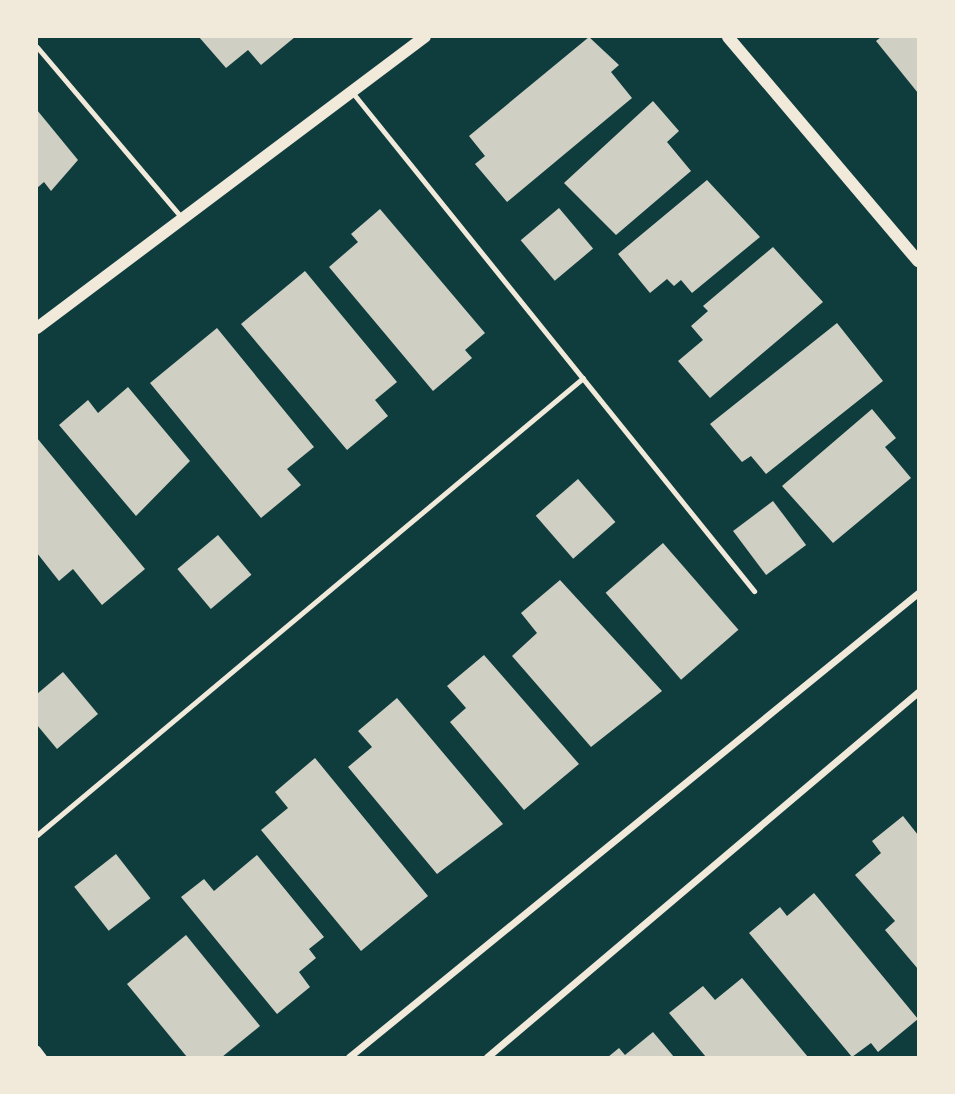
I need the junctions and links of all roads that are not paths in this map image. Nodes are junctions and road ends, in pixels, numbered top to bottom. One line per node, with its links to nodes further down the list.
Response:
1 (425, 37): 4 (street)
2 (728, 37): 6 (street)
3 (37, 47): 5 (lane)
4 (352, 92): 5 (street); 8 (lane)
5 (183, 219): 7 (street)
6 (918, 261)
7 (37, 328)
8 (583, 378): 9 (lane); 12 (lane)
9 (754, 591)
10 (918, 593): 15 (street)
11 (918, 692): 16 (street)
12 (37, 835)
13 (37, 1049): 14 (street)
14 (43, 1057)
15 (349, 1057)
16 (487, 1057)

